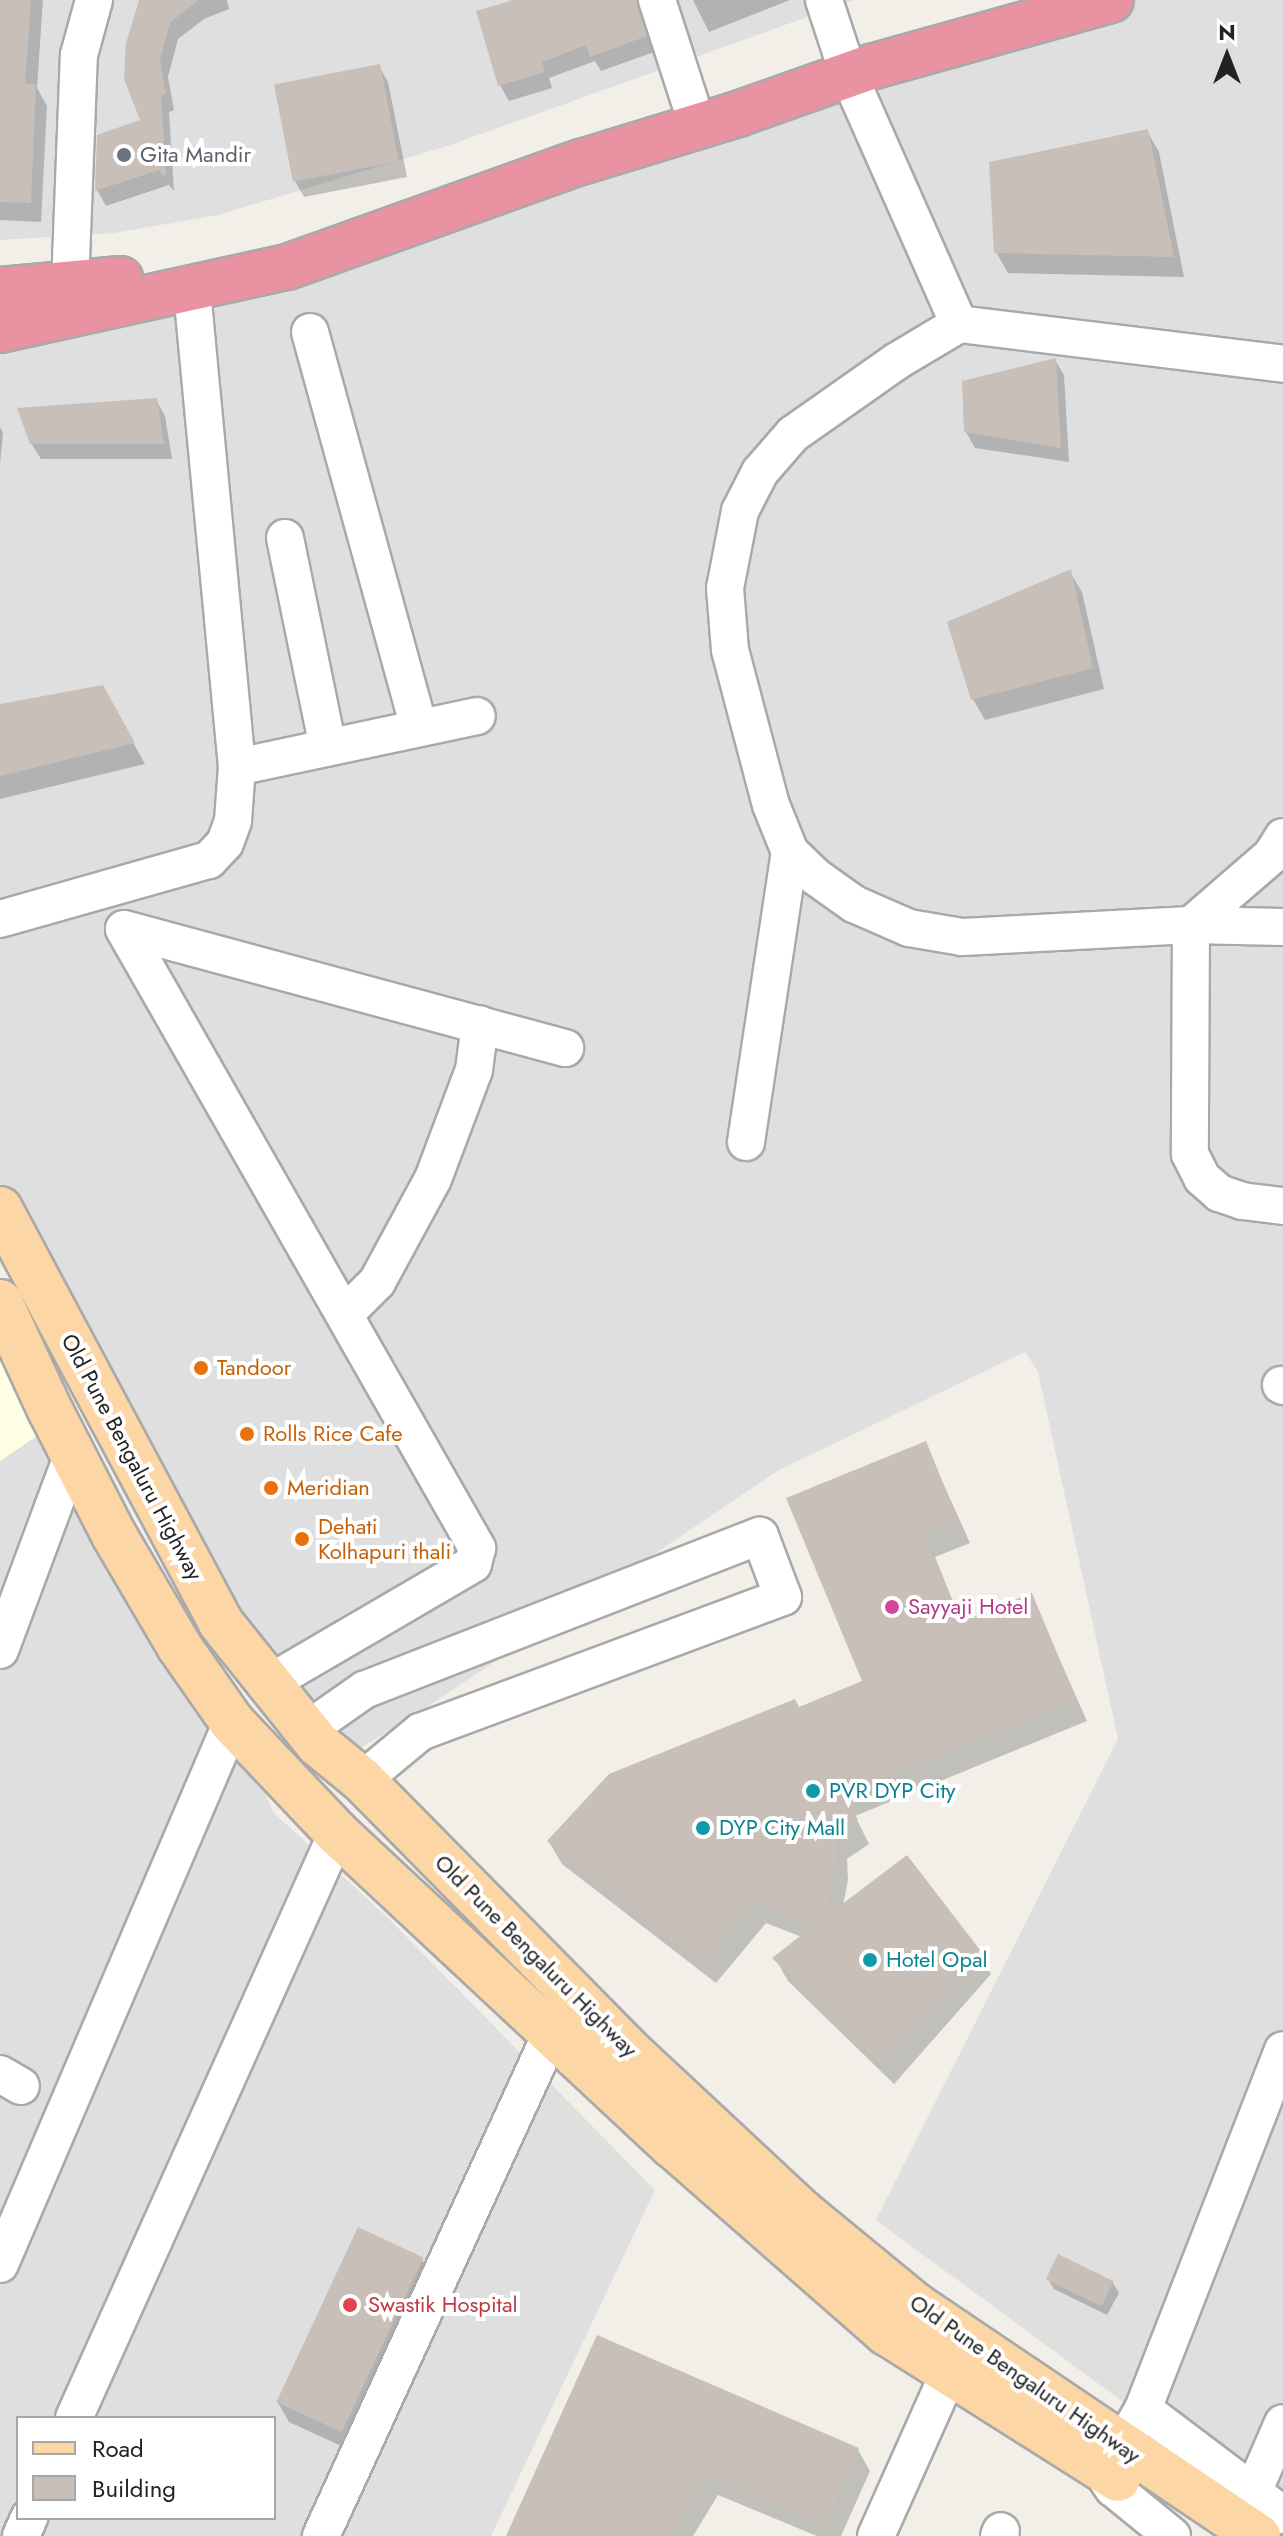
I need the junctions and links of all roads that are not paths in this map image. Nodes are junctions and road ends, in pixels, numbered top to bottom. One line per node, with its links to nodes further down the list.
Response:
1 (94, 0): 8 (street)
2 (657, 0): 7 (street)
3 (824, 0): 6 (street)
4 (1010, 0): 6 (highway)
5 (1111, 0): 6 (highway)
6 (845, 62): 7 (highway); 10 (highway); 11 (street)
7 (690, 102): 8 (highway)
8 (70, 286): 9 (highway)
9 (0, 290)
10 (192, 290): 12 (highway); 19 (street)
11 (959, 324): 14 (street); 21 (street)
12 (0, 330)
13 (310, 332): 17 (street)
14 (1278, 374)
15 (285, 538): 18 (street)
16 (477, 716): 17 (street)
17 (419, 728): 18 (street)
18 (328, 747): 19 (street)
19 (237, 767): 22 (street)
20 (1283, 837): 23 (street)
21 (790, 852): 23 (street); 27 (street)
22 (0, 919)
23 (1191, 925): 24 (street); 28 (street)
24 (1283, 927)
25 (480, 1024): 26 (street); 30 (street); 30 (street)
26 (565, 1048)
27 (746, 1142)
28 (1283, 1206)
29 (0, 1209): 31 (main road, Old Pune Bengaluru Highway)
30 (346, 1313): 35 (street)
31 (58, 1320): 32 (street); 35 (main road, Old Pune Bengaluru Highway)
32 (6, 1329): 33 (main road, Old Pune Bengaluru Highway)
33 (73, 1454): 34 (street); 36 (main road, Old Pune Bengaluru Highway)
34 (0, 1650)
35 (269, 1683): 37 (main road, Old Pune Bengaluru Highway)
36 (232, 1722): 39 (main road, Old Pune Bengaluru Highway); 42 (street)
37 (307, 1730): 38 (main road, Old Pune Bengaluru Highway); 38 (street)
38 (362, 1780): 43 (main road, Old Pune Bengaluru Highway)
39 (337, 1833): 40 (main road, Old Pune Bengaluru Highway); 45 (street)
40 (552, 2032): 43 (main road, Old Pune Bengaluru Highway); 50 (street)
41 (1283, 2050): 44 (street)
42 (0, 2264)
43 (956, 2355): 47 (main road, Old Pune Bengaluru Highway); 51 (street)
44 (1143, 2409): 47 (street); 48 (street)
45 (75, 2416)
46 (1283, 2423): 48 (street)
47 (1121, 2458): 52 (street); 53 (main road, Old Pune Bengaluru Highway); 54 (main road, Old Pune Bengaluru Highway)
48 (1253, 2492): 49 (street)
49 (1283, 2515)
50 (321, 2536)
51 (876, 2536)
52 (1172, 2536)
53 (1205, 2536)
54 (1258, 2536)

